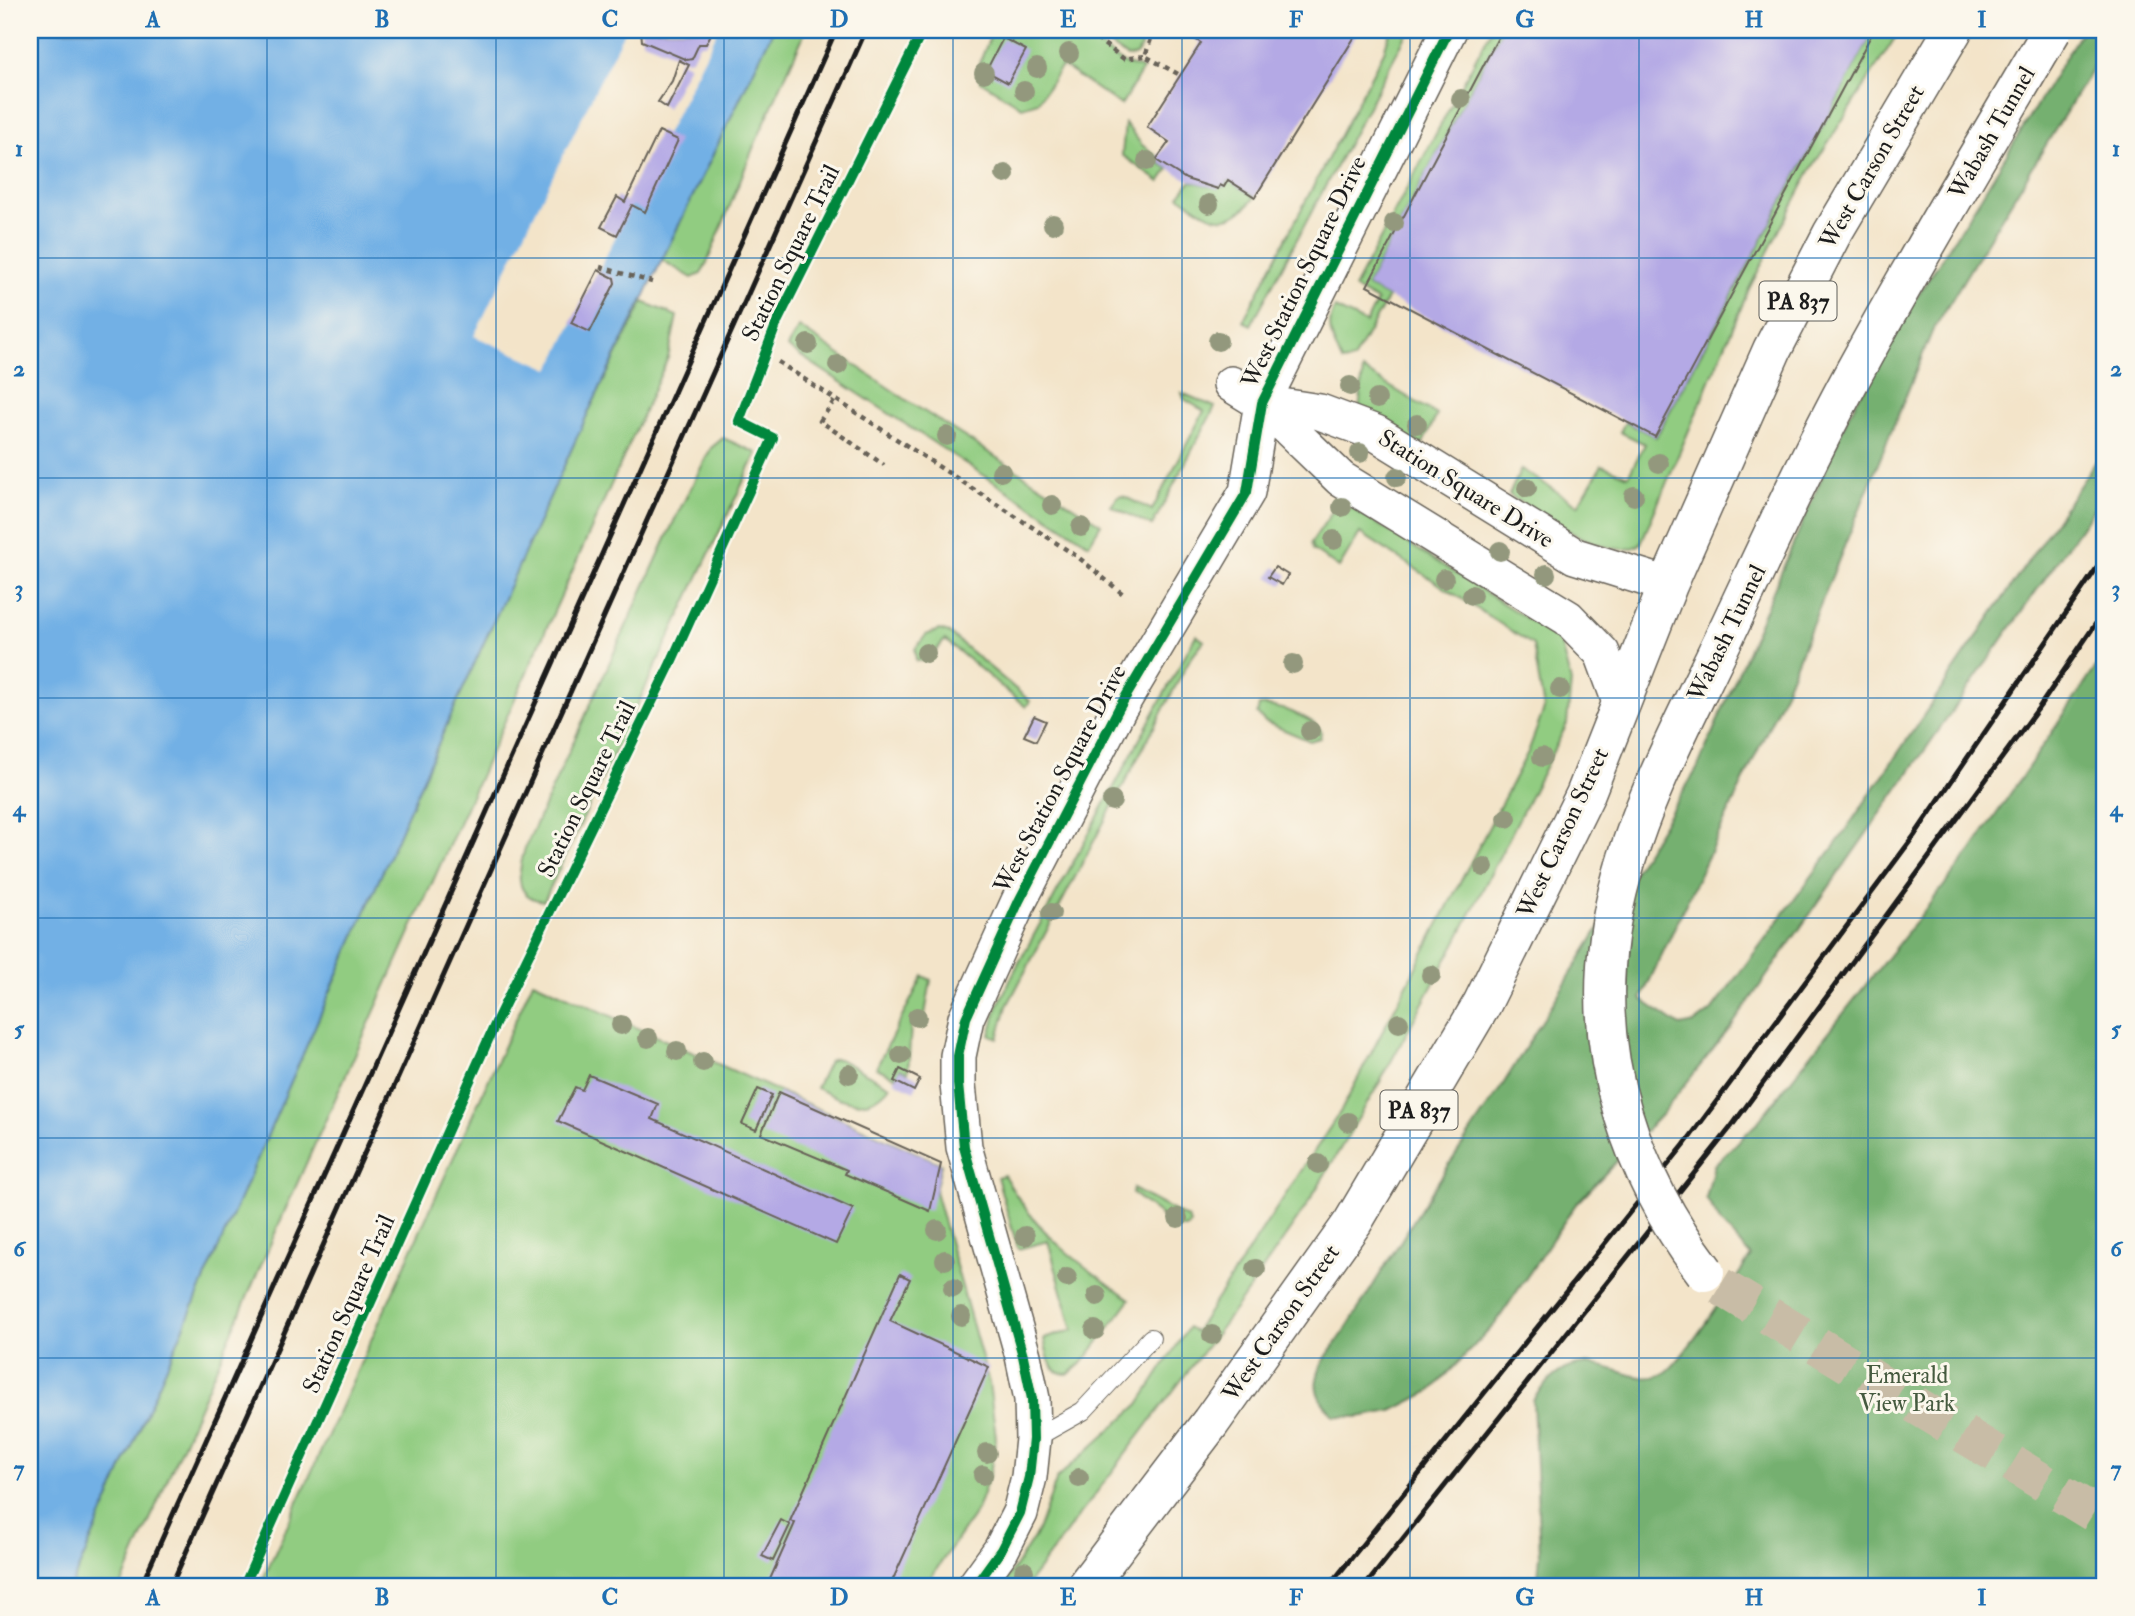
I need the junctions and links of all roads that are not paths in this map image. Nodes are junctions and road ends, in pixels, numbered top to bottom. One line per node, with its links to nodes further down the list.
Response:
1 (1449, 30): 5 (street, West Station Square Drive)
2 (1953, 30): 8 (main road, West Carson Street / PA 837)
3 (2052, 30): 10 (main road, Wabash Tunnel, bridge)
4 (1231, 384): 5 (street)
5 (1262, 403): 6 (street, Station Square Drive); 7 (street); 12 (street, West Station Square Drive)
6 (1449, 478): 7 (street); 8 (street, Station Square Drive)
7 (1425, 531): 9 (street)
8 (1668, 585): 9 (main road, West Carson Street / PA 837)
9 (1620, 702): 14 (main road, West Carson Street / PA 837)
10 (1705, 1272)
11 (1151, 1338): 12 (lane)
12 (1033, 1439): 13 (street, West Station Square Drive)
13 (975, 1586)
14 (1086, 1586)

